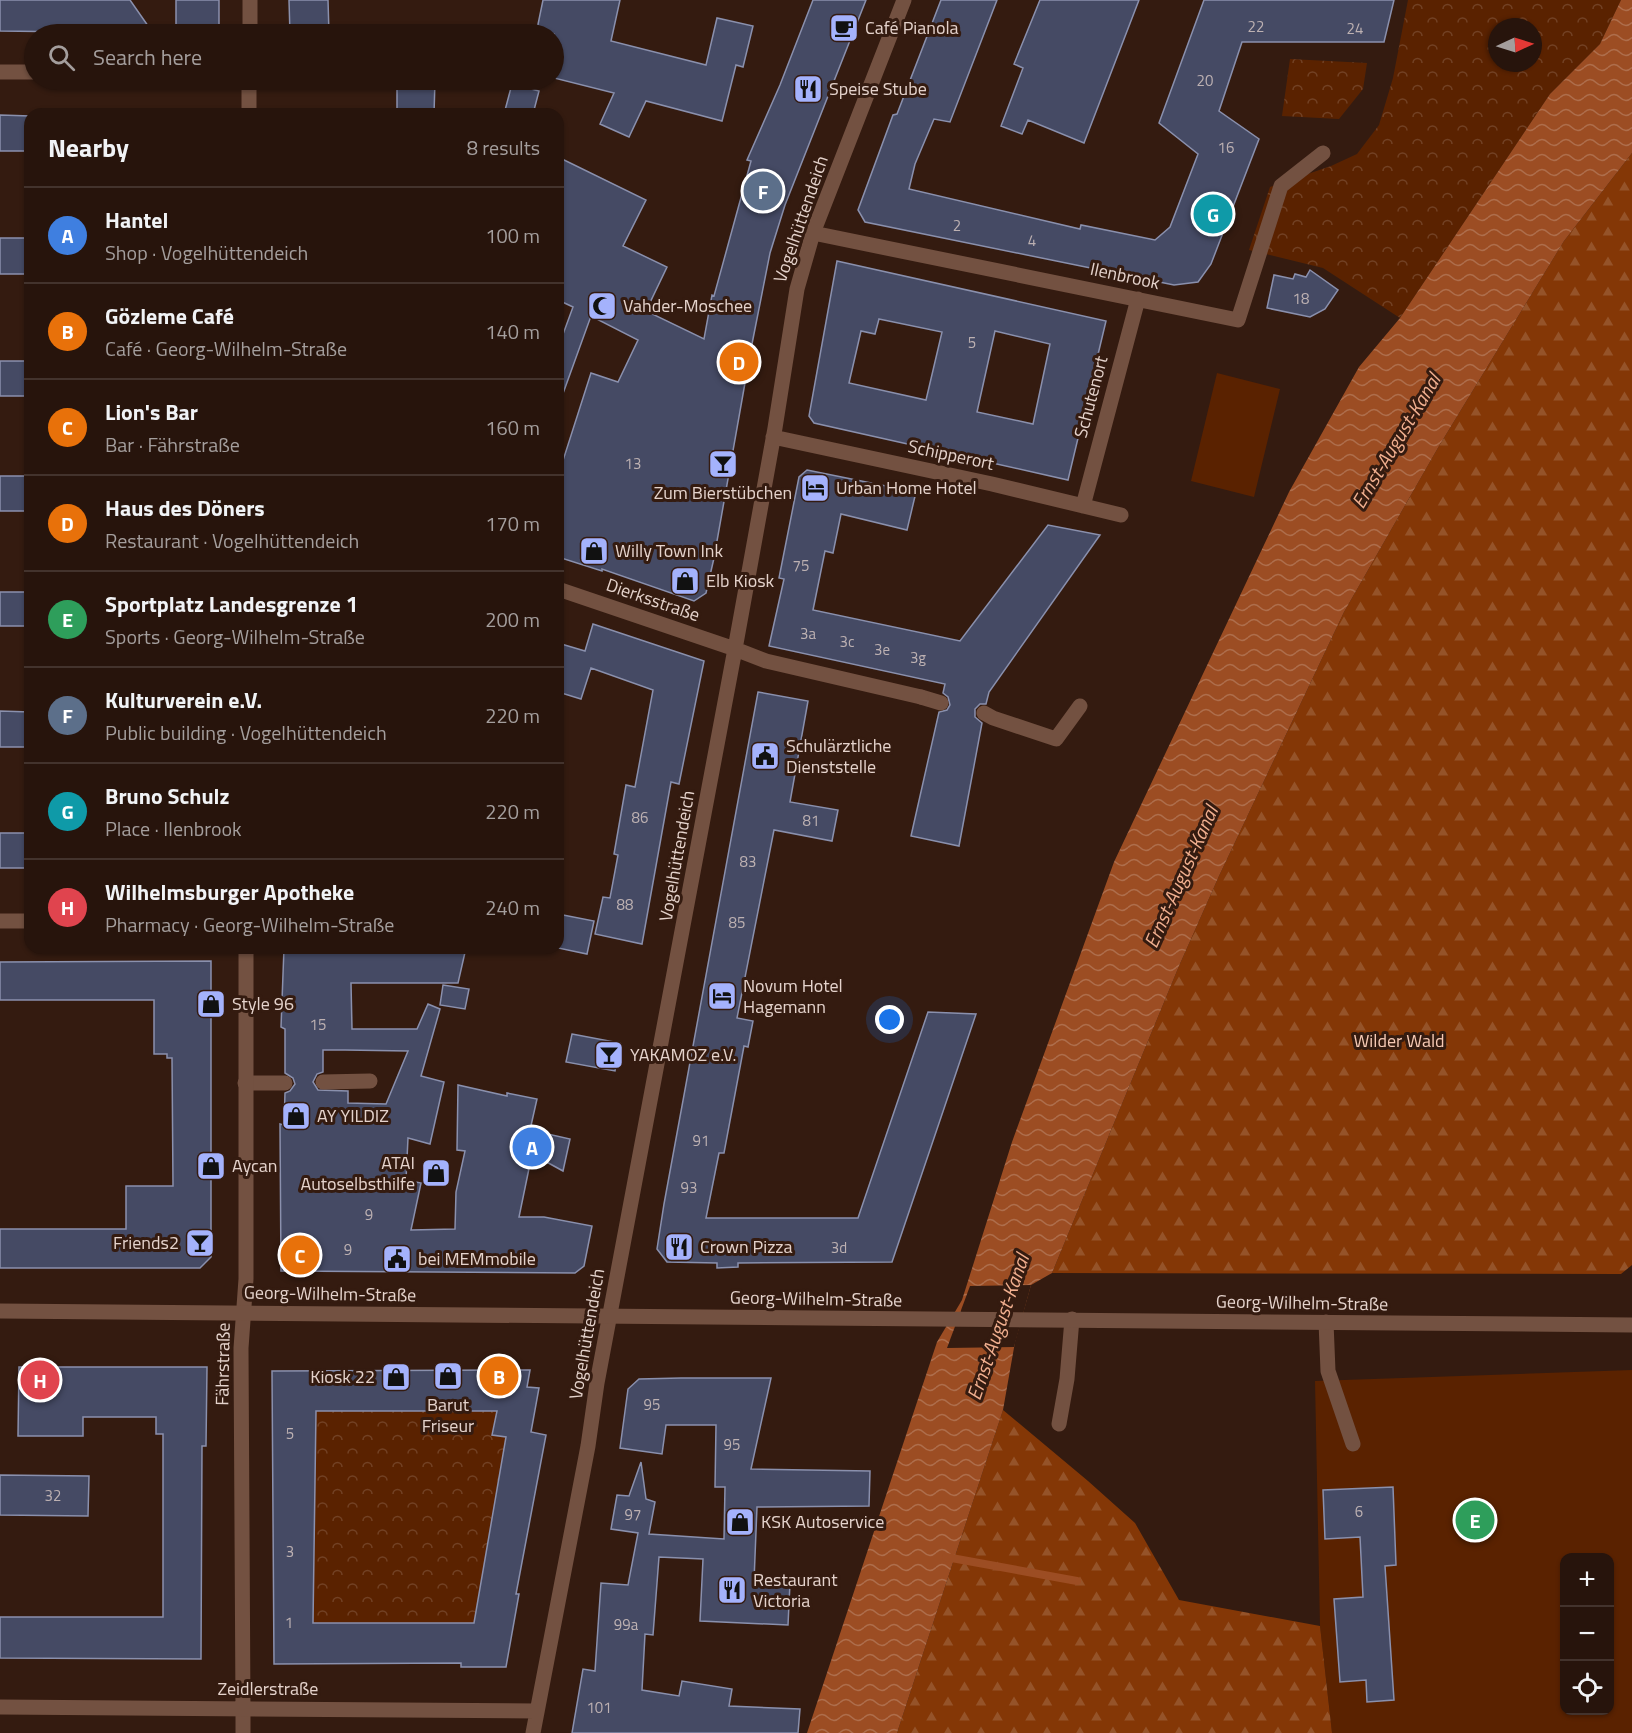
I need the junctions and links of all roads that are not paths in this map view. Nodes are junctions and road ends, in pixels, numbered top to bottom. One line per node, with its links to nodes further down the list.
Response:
1 (250, 0): 3 (street)
2 (904, 0): 9 (street, Vogelhüttendeich)
3 (250, 24)
4 (0, 72): 5 (street)
5 (24, 72)
6 (249, 90): 7 (street)
7 (249, 108)
8 (1323, 153): 10 (street, Ilenbrook)
9 (813, 232): 10 (street, Ilenbrook); 11 (street, Vogelhüttendeich)
10 (1138, 299): 12 (street, Schutenort)
11 (773, 436): 12 (street, Schipperort); 15 (street, Vogelhüttendeich)
12 (1083, 506): 13 (street, Schipperort)
13 (1121, 515)
14 (564, 591): 15 (street, Dierksstraße)
15 (735, 649): 16 (street, Dierksstraße); 28 (street, Vogelhüttendeich)
16 (940, 703)
17 (1080, 706): 18 (street)
18 (984, 713)
19 (0, 921): 20 (street)
20 (24, 921)
21 (246, 954): 24 (street, Fährstraße)
22 (370, 1081): 23 (street)
23 (323, 1082)
24 (245, 1083): 25 (street); 27 (street, Fährstraße)
25 (285, 1083)
26 (0, 1311): 27 (street, Georg-Wilhelm-Straße)
27 (244, 1313): 28 (street, Georg-Wilhelm-Straße); 35 (street, Fährstraße)
28 (610, 1316): 29 (street, Georg-Wilhelm-Straße); 36 (street, Vogelhüttendeich)
29 (1072, 1319): 30 (street, Georg-Wilhelm-Straße); 32 (street)
30 (1326, 1322): 31 (street, Georg-Wilhelm-Straße); 33 (street)
31 (1632, 1325)
32 (1059, 1424)
33 (1353, 1444)
34 (0, 1707): 35 (street, Zeidlerstraße)
35 (243, 1709): 36 (street, Zeidlerstraße); 37 (street, Fährstraße)
36 (536, 1711): 38 (street, Vogelhüttendeich)
37 (243, 1733)
38 (533, 1733)

